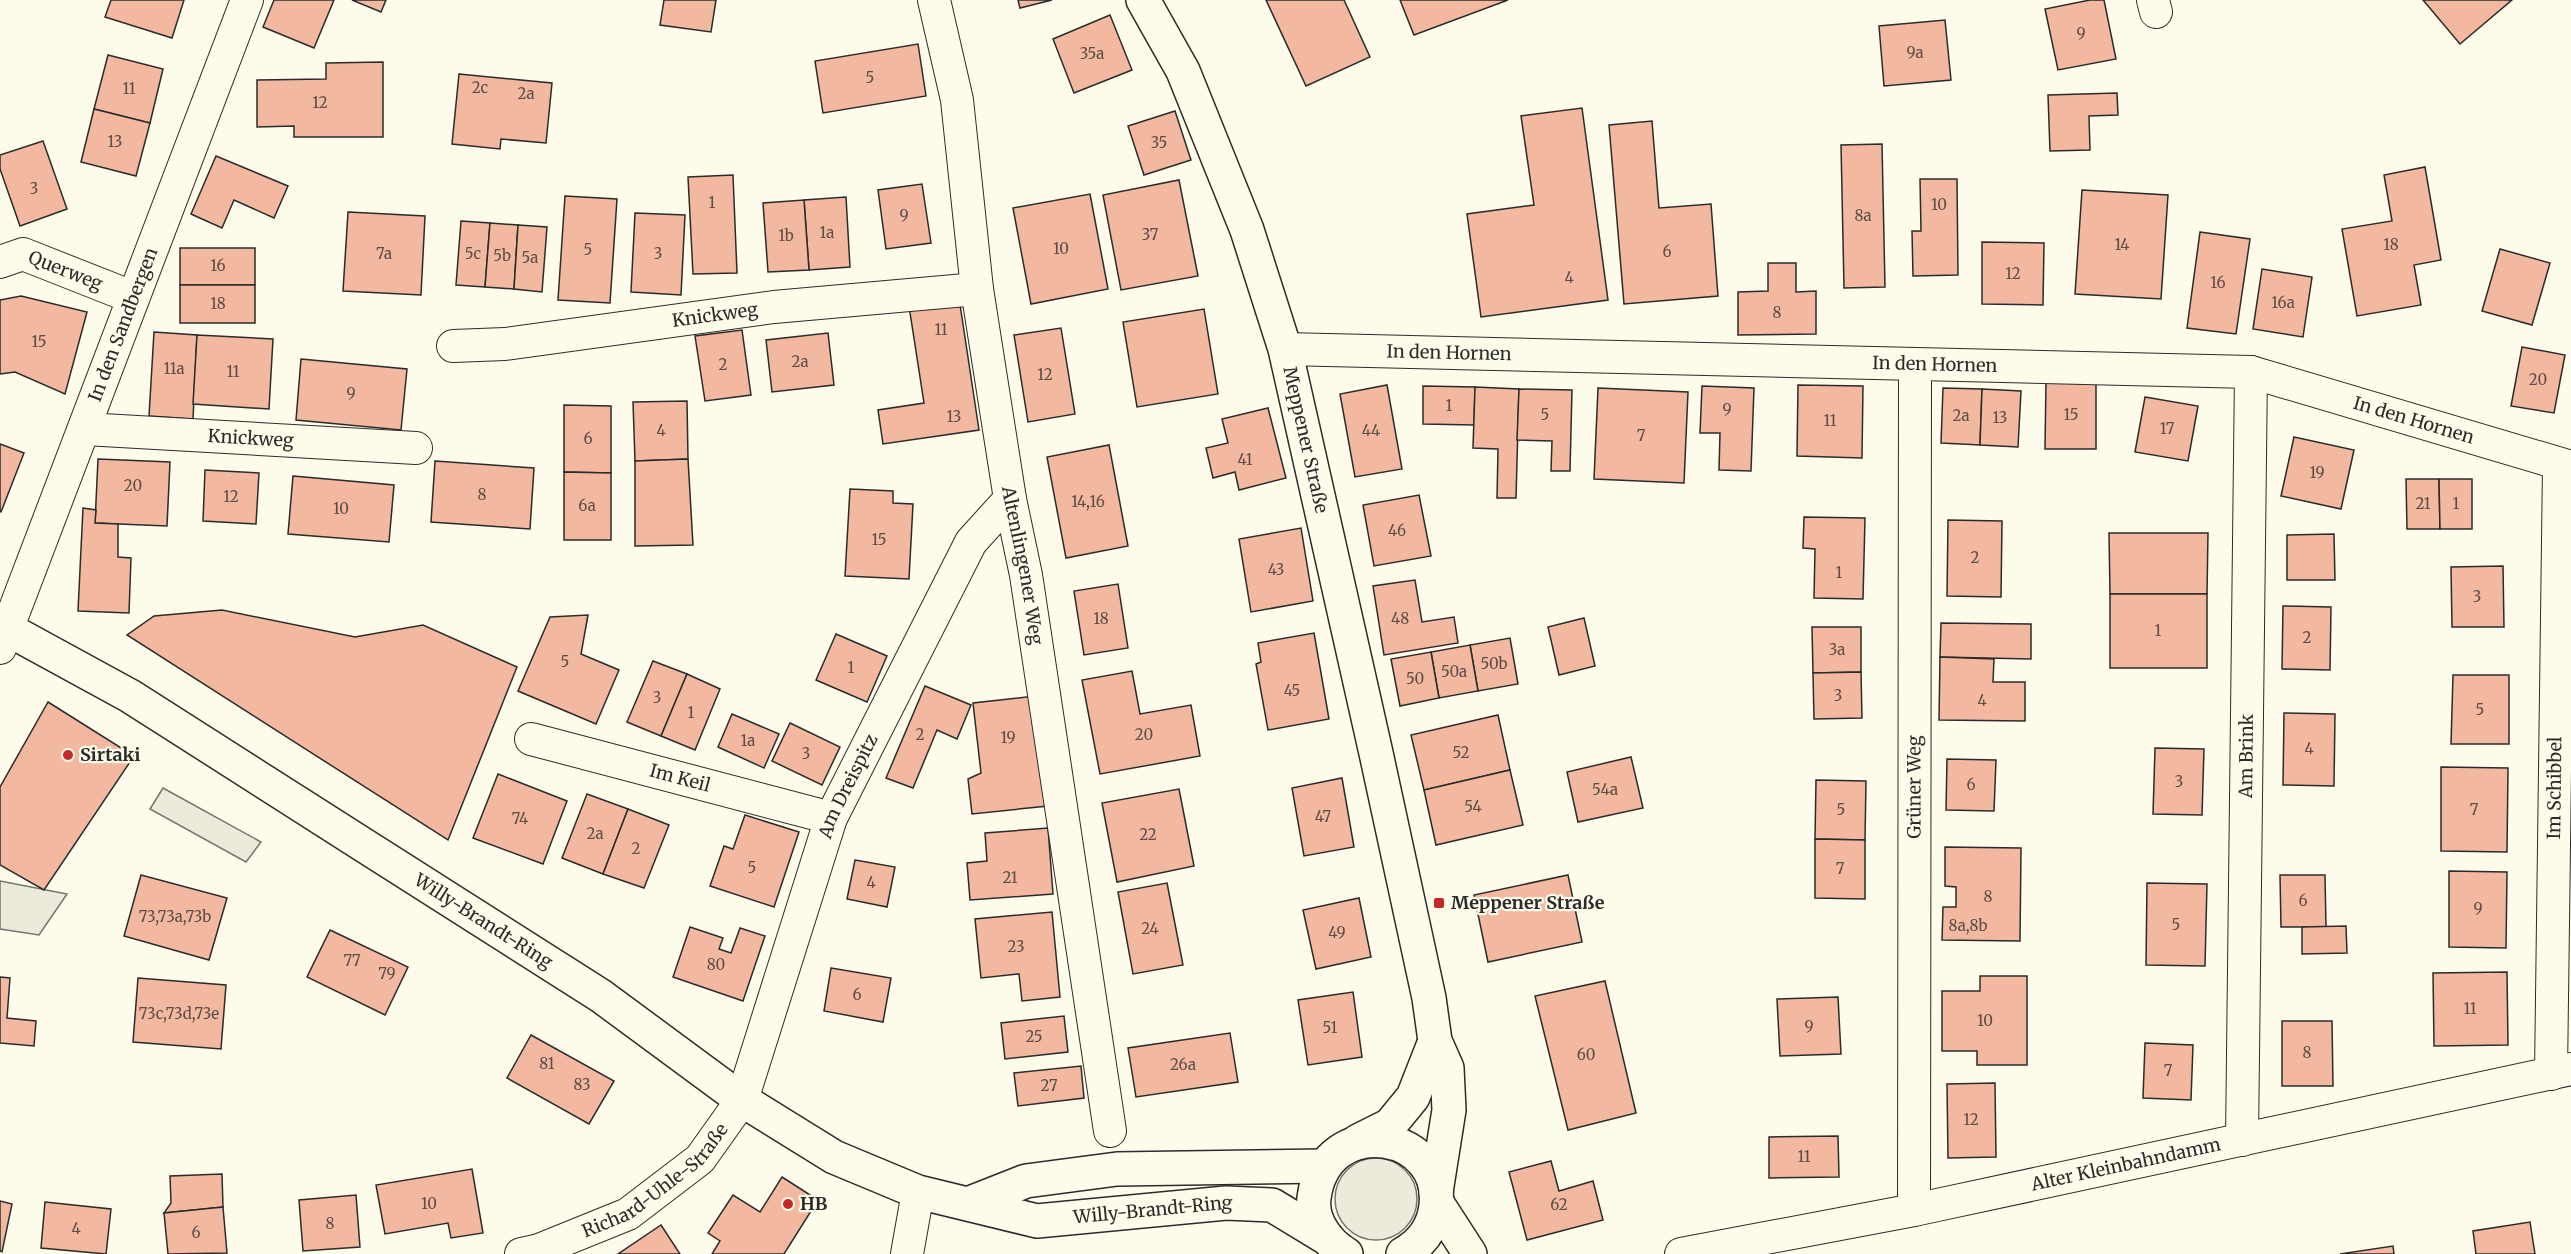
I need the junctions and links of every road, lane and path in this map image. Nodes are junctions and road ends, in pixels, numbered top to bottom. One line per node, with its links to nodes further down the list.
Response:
1 (247, 0): 6 (street, In den Sandbergen)
2 (934, 0): 5 (street, Altenlingener Weg)
3 (1143, 0): 8 (main road, Meppener Straße)
4 (0, 262): 6 (street, Querweg)
5 (978, 289): 7 (street, Knickweg); 14 (street, Altenlingener Weg)
6 (132, 297): 11 (street, In den Sandbergen)
7 (453, 346)
8 (1285, 349): 9 (street, In den Hornen); 18 (main road, Meppener Straße)
9 (1915, 364): 10 (street, In den Hornen); 28 (street, Grüner Weg)
10 (2252, 372): 13 (street, In den Hornen); 22 (street, Am Brink)
11 (85, 429): 12 (street, Knickweg); 15 (street, In den Sandbergen)
12 (416, 448)
13 (2565, 466): 19 (street, Im Schibbel)
14 (1010, 499): 17 (street, Am Dreispitz); 21 (street, Altenlingener Weg)
15 (3, 634): 20 (main road, Willy-Brandt-Ring)
16 (531, 739): 17 (street, Im Keil)
17 (831, 818): 20 (street, Am Dreispitz)
18 (1435, 1041): 23 (main road, Meppener Straße); 26 (main road, Meppener Straße)
19 (2561, 1072): 22 (street, Alter Kleinbahndamm)
20 (742, 1100): 25 (main road, Willy-Brandt-Ring); 30 (street, Richard-Uhle-Straße)
21 (1110, 1131)
22 (2242, 1140): 28 (street, Alter Kleinbahndamm)
23 (1358, 1141): 24 (main road, Meppener Straße); 26 (main road)
24 (1324, 1166): 27 (main road, Willy-Brandt-Ring); 29 (main road)
25 (918, 1192): 27 (main road, Willy-Brandt-Ring); 31 (street)
26 (1436, 1197): 32 (main road, Meppener Straße); 33 (main road)
27 (970, 1203): 29 (main road, Willy-Brandt-Ring)
28 (1914, 1210): 34 (street, Alter Kleinbahndamm)
29 (1337, 1247)
30 (521, 1254)
31 (907, 1254)
32 (1403, 1254)
33 (1470, 1254)
34 (1681, 1254)

